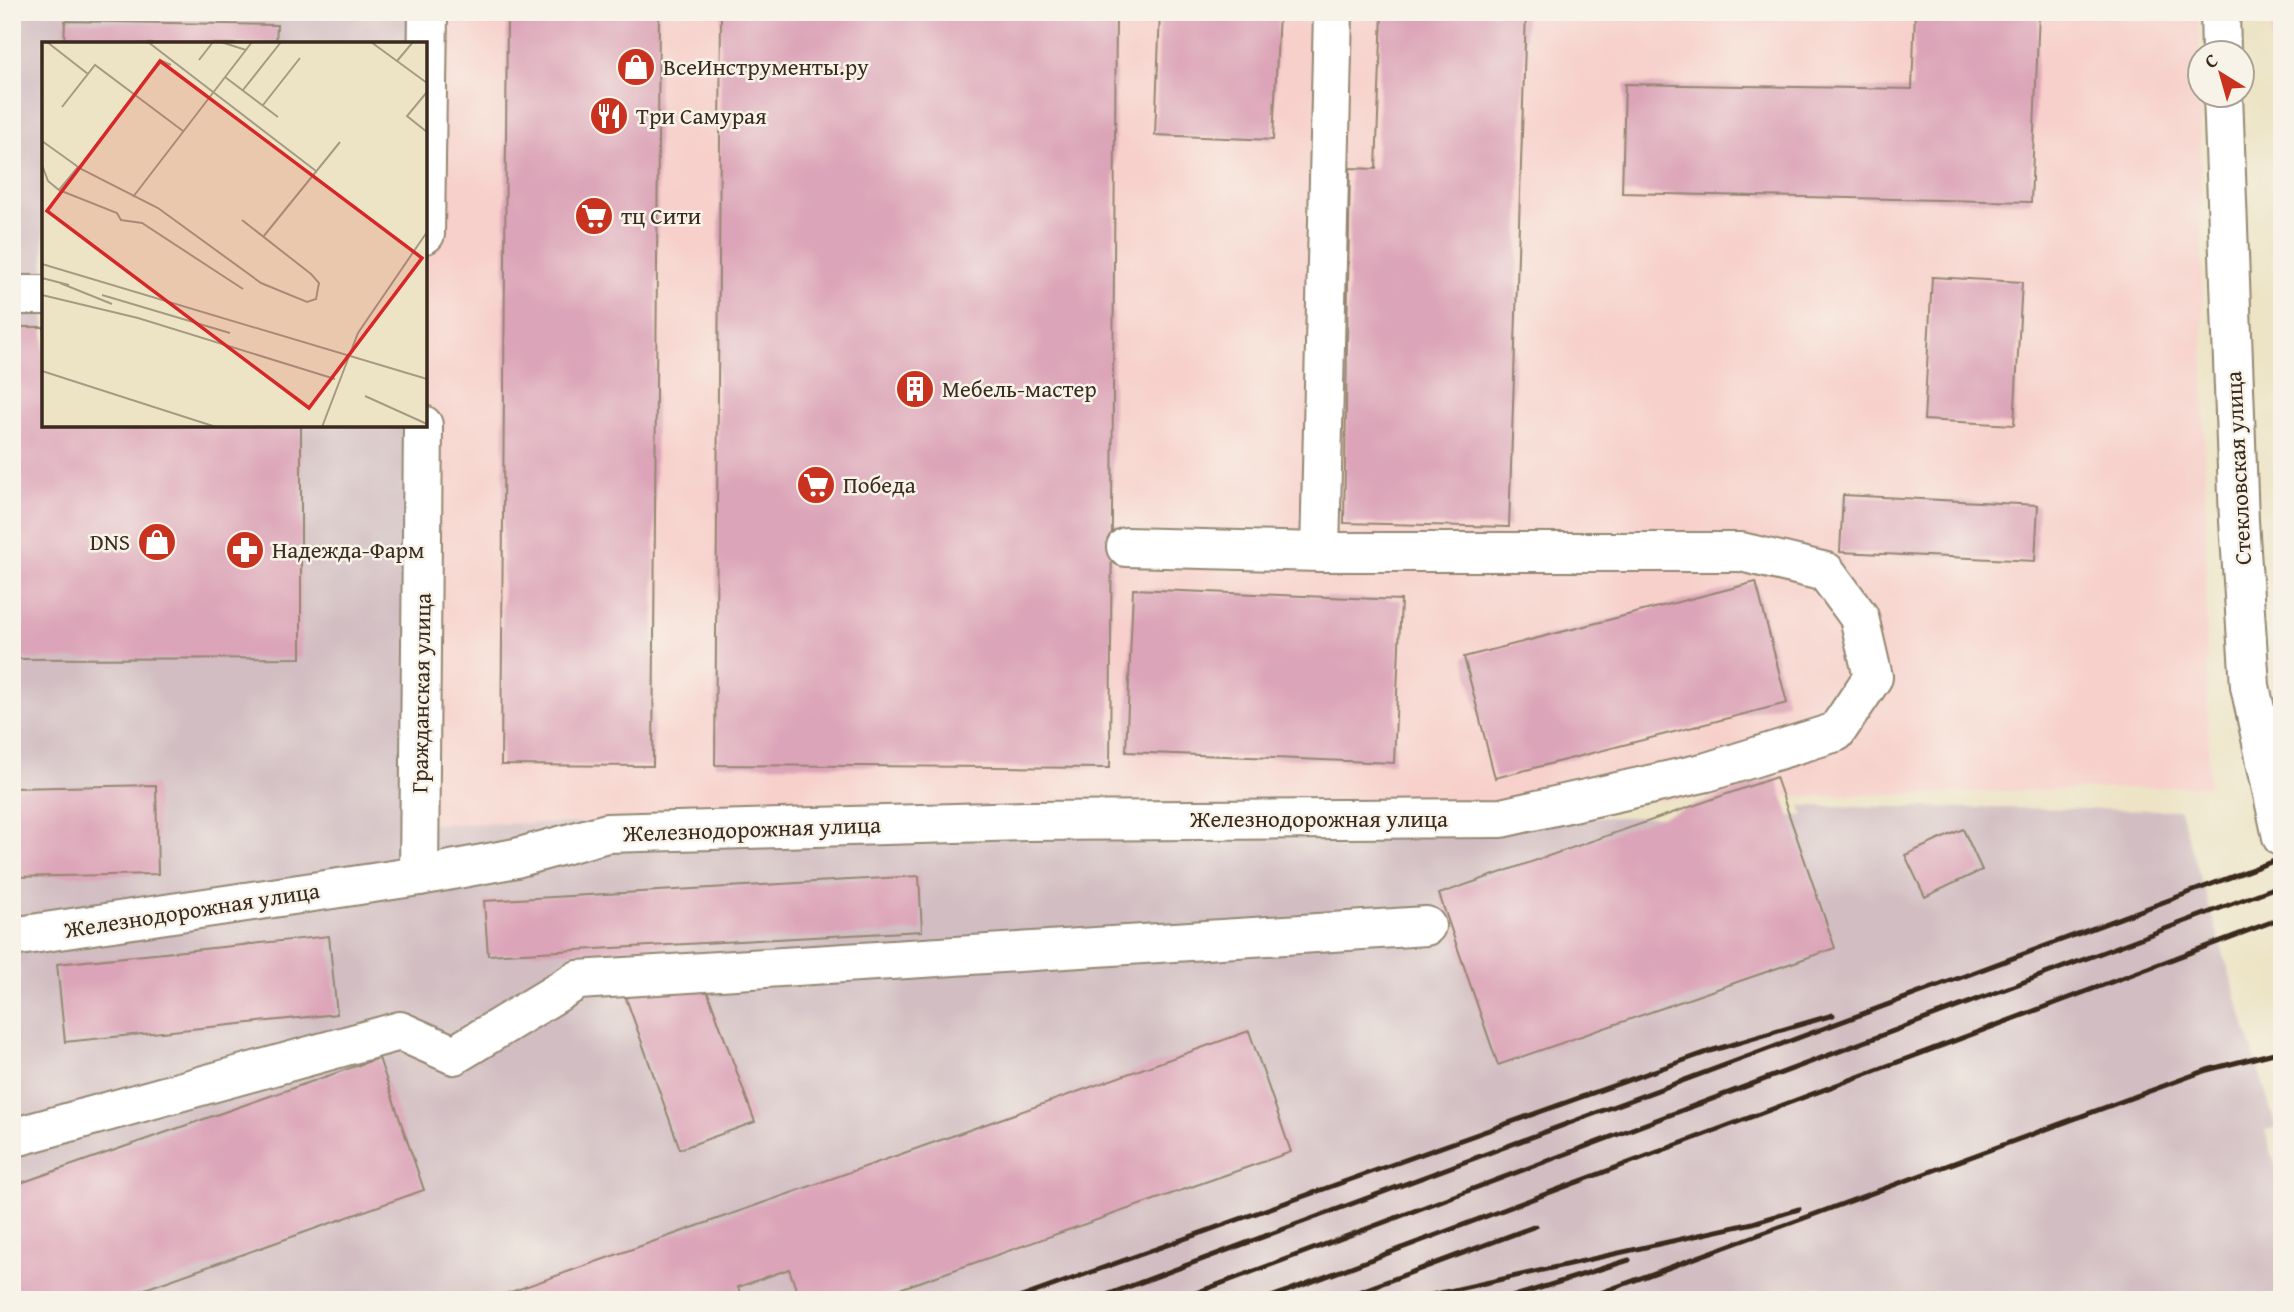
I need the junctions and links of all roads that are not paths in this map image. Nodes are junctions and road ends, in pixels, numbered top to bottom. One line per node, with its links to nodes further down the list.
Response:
1 (428, 12): 5 (street)
2 (1333, 12): 11 (street)
3 (2220, 12): 4 (street)
4 (2221, 38)
5 (427, 86)
6 (2224, 108): 12 (street, Стекловская улица)
7 (12, 295): 8 (street)
8 (42, 295)
9 (423, 427): 13 (street, Гражданская улица)
10 (1126, 547): 11 (street, Железнодорожная улица)
11 (1320, 552): 13 (street, Железнодорожная улица)
12 (2282, 837)
13 (419, 876): 15 (street, Железнодорожная улица)
14 (1426, 926): 16 (street)
15 (12, 937)
16 (12, 1138)

